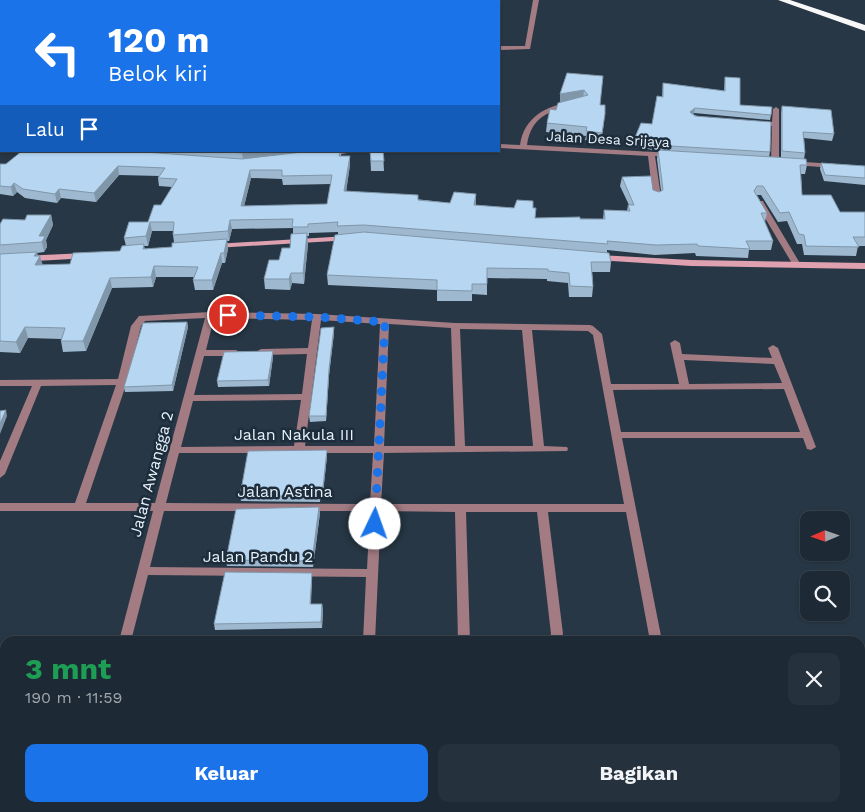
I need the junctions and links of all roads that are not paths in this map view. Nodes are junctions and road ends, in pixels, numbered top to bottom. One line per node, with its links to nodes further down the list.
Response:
1 (536, 0): 6 (street)
2 (782, 0): 5 (highway)
3 (804, 0): 4 (highway)
4 (865, 20)
5 (865, 28)
6 (500, 48)
7 (578, 103): 12 (street)
8 (776, 109): 10 (street)
9 (749, 122): 10 (street)
10 (776, 124): 18 (street)
11 (500, 146): 12 (street, Jalan Desa Srijaya)
12 (523, 147): 14 (street, Jalan Desa Srijaya)
13 (346, 152): 15 (street)
14 (651, 154): 16 (street, Jalan Desa Srijaya); 20 (street)
15 (315, 156)
16 (680, 156)
17 (766, 160): 18 (street)
18 (776, 161): 19 (street)
19 (845, 167)
20 (657, 197)
21 (758, 200): 27 (street)
22 (356, 238): 23 (street)
23 (210, 247)
24 (97, 255): 26 (street)
25 (588, 257): 27 (street)
26 (0, 260)
27 (796, 265): 28 (street)
28 (865, 266)
29 (210, 315): 30 (street); 37 (street, Jalan Awangga 2); 41 (street)
30 (317, 317): 31 (street); 36 (street)
31 (385, 322): 32 (street); 55 (street)
32 (455, 326): 33 (street); 56 (street)
33 (526, 328): 44 (street); 51 (street)
34 (675, 343): 38 (street)
35 (773, 348): 39 (street)
36 (312, 351): 37 (street); 46 (street)
37 (200, 353): 47 (street, Jalan Awangga 2)
38 (678, 357): 39 (street); 45 (street)
39 (777, 361): 43 (street)
40 (38, 382): 41 (street); 42 (street); 57 (street)
41 (122, 382): 59 (street)
42 (0, 383)
43 (786, 386): 45 (street); 48 (street)
44 (607, 387): 45 (street); 49 (street)
45 (685, 387)
46 (307, 397): 47 (street); 54 (street)
47 (188, 398): 53 (street, Jalan Awangga 2)
48 (806, 435): 49 (street); 50 (street)
49 (616, 436): 64 (street)
50 (811, 447)
51 (538, 449): 52 (street, Jalan Nakula III); 56 (street, Jalan Nakula III)
52 (564, 449)
53 (174, 450): 54 (street, Jalan Nakula III); 60 (street, Jalan Awangga 2)
54 (299, 450): 55 (street, Jalan Nakula III)
55 (379, 450): 56 (street, Jalan Nakula III); 61 (street)
56 (460, 450)
57 (0, 474)
58 (0, 507): 59 (street, Jalan Astina)
59 (79, 507): 60 (street, Jalan Astina)
60 (160, 507): 61 (street, Jalan Astina); 65 (street, Jalan Awangga 2)
61 (376, 508): 62 (street, Jalan Astina); 66 (street)
62 (460, 508): 63 (street, Jalan Astina); 69 (street)
63 (542, 508): 64 (street, Jalan Astina); 70 (street)
64 (630, 508): 71 (street)
65 (143, 571): 66 (street, Jalan Pandu 2); 67 (street, Jalan Awangga 2)
66 (372, 573): 68 (street)
67 (126, 636)
68 (369, 636)
69 (464, 636)
70 (556, 636)
71 (655, 636)

